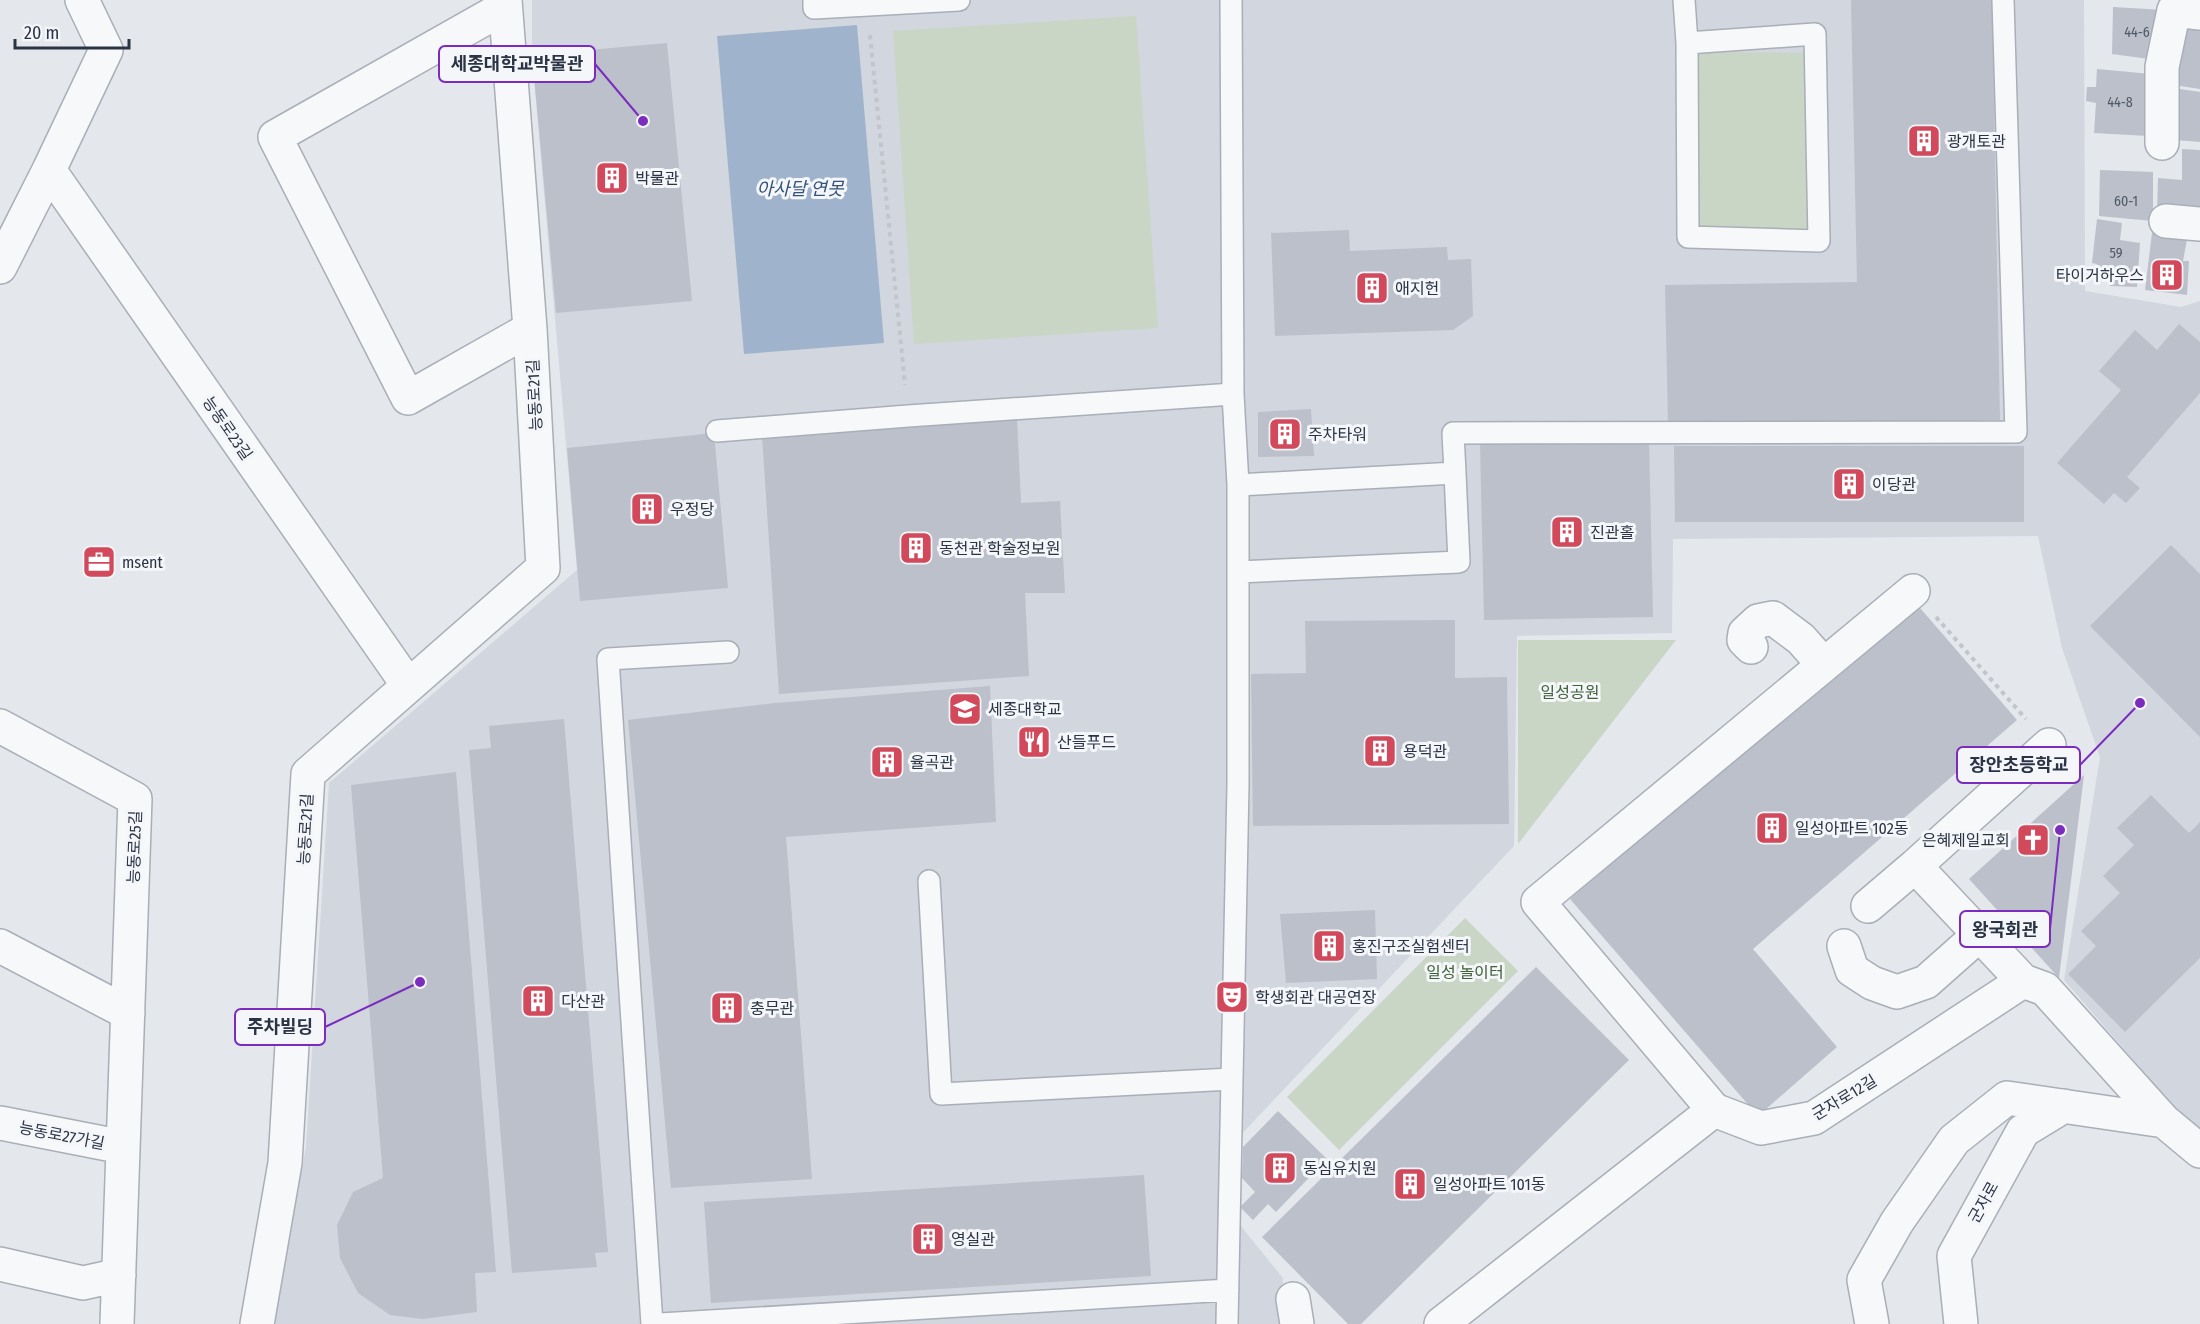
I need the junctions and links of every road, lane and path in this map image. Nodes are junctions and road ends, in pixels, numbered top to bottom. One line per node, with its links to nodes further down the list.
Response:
1 (82, 0): 12 (street)
2 (814, 0): 8 (lane)
3 (959, 0): 8 (lane)
4 (1231, 0): 17 (lane)
5 (1684, 0): 10 (lane)
6 (2003, 0): 20 (lane)
7 (505, 3): 16 (street, 능동로21길); 16 (street, 능동로21길)
8 (866, 4): 18 (path)
9 (2200, 13): 11 (street)
10 (1687, 43): 10 (lane)
11 (2162, 142)
12 (49, 170): 15 (street); 27 (street, 능동로23길)
13 (2166, 221): 14 (street)
14 (2200, 224)
15 (0, 267)
16 (530, 329): 27 (street, 능동로21길)
17 (1233, 394): 18 (lane); 21 (lane)
18 (908, 416): 19 (lane)
19 (717, 431)
20 (1455, 473): 21 (lane); 22 (lane)
21 (1238, 486): 22 (lane)
22 (1238, 572): 38 (lane)
23 (1913, 591): 26 (street); 29 (path)
24 (1751, 647): 26 (street)
25 (728, 652): 50 (lane)
26 (1824, 665): 40 (street)
27 (408, 685): 49 (street, 능동로21길)
28 (0, 726): 37 (street, 능동로25길)
29 (2049, 745): 30 (street)
30 (1915, 866): 32 (street); 33 (street)
31 (929, 880): 38 (lane)
32 (1868, 906)
33 (1980, 935): 35 (street); 36 (street)
34 (0, 946): 37 (street)
35 (1844, 946)
36 (2023, 981): 40 (street, 군자로12길); 41 (street)
37 (128, 1012): 43 (street, 능동로25길)
38 (1232, 1079): 47 (lane)
39 (2064, 1106): 41 (street); 54 (street); 55 (street, 군자로)
40 (1714, 1110): 53 (street)
41 (2164, 1121): 44 (street)
42 (0, 1124): 43 (street, 능동로27가길)
43 (123, 1147): 46 (street, 능동로25길)
44 (2200, 1151)
45 (0, 1264): 46 (street)
46 (119, 1275): 48 (street, 능동로25길)
47 (1228, 1290): 51 (lane); 52 (lane)
48 (117, 1324)
49 (258, 1324)
50 (652, 1324)
51 (660, 1324)
52 (1227, 1324)
53 (1440, 1324)
54 (1872, 1324)
55 (1961, 1324)

